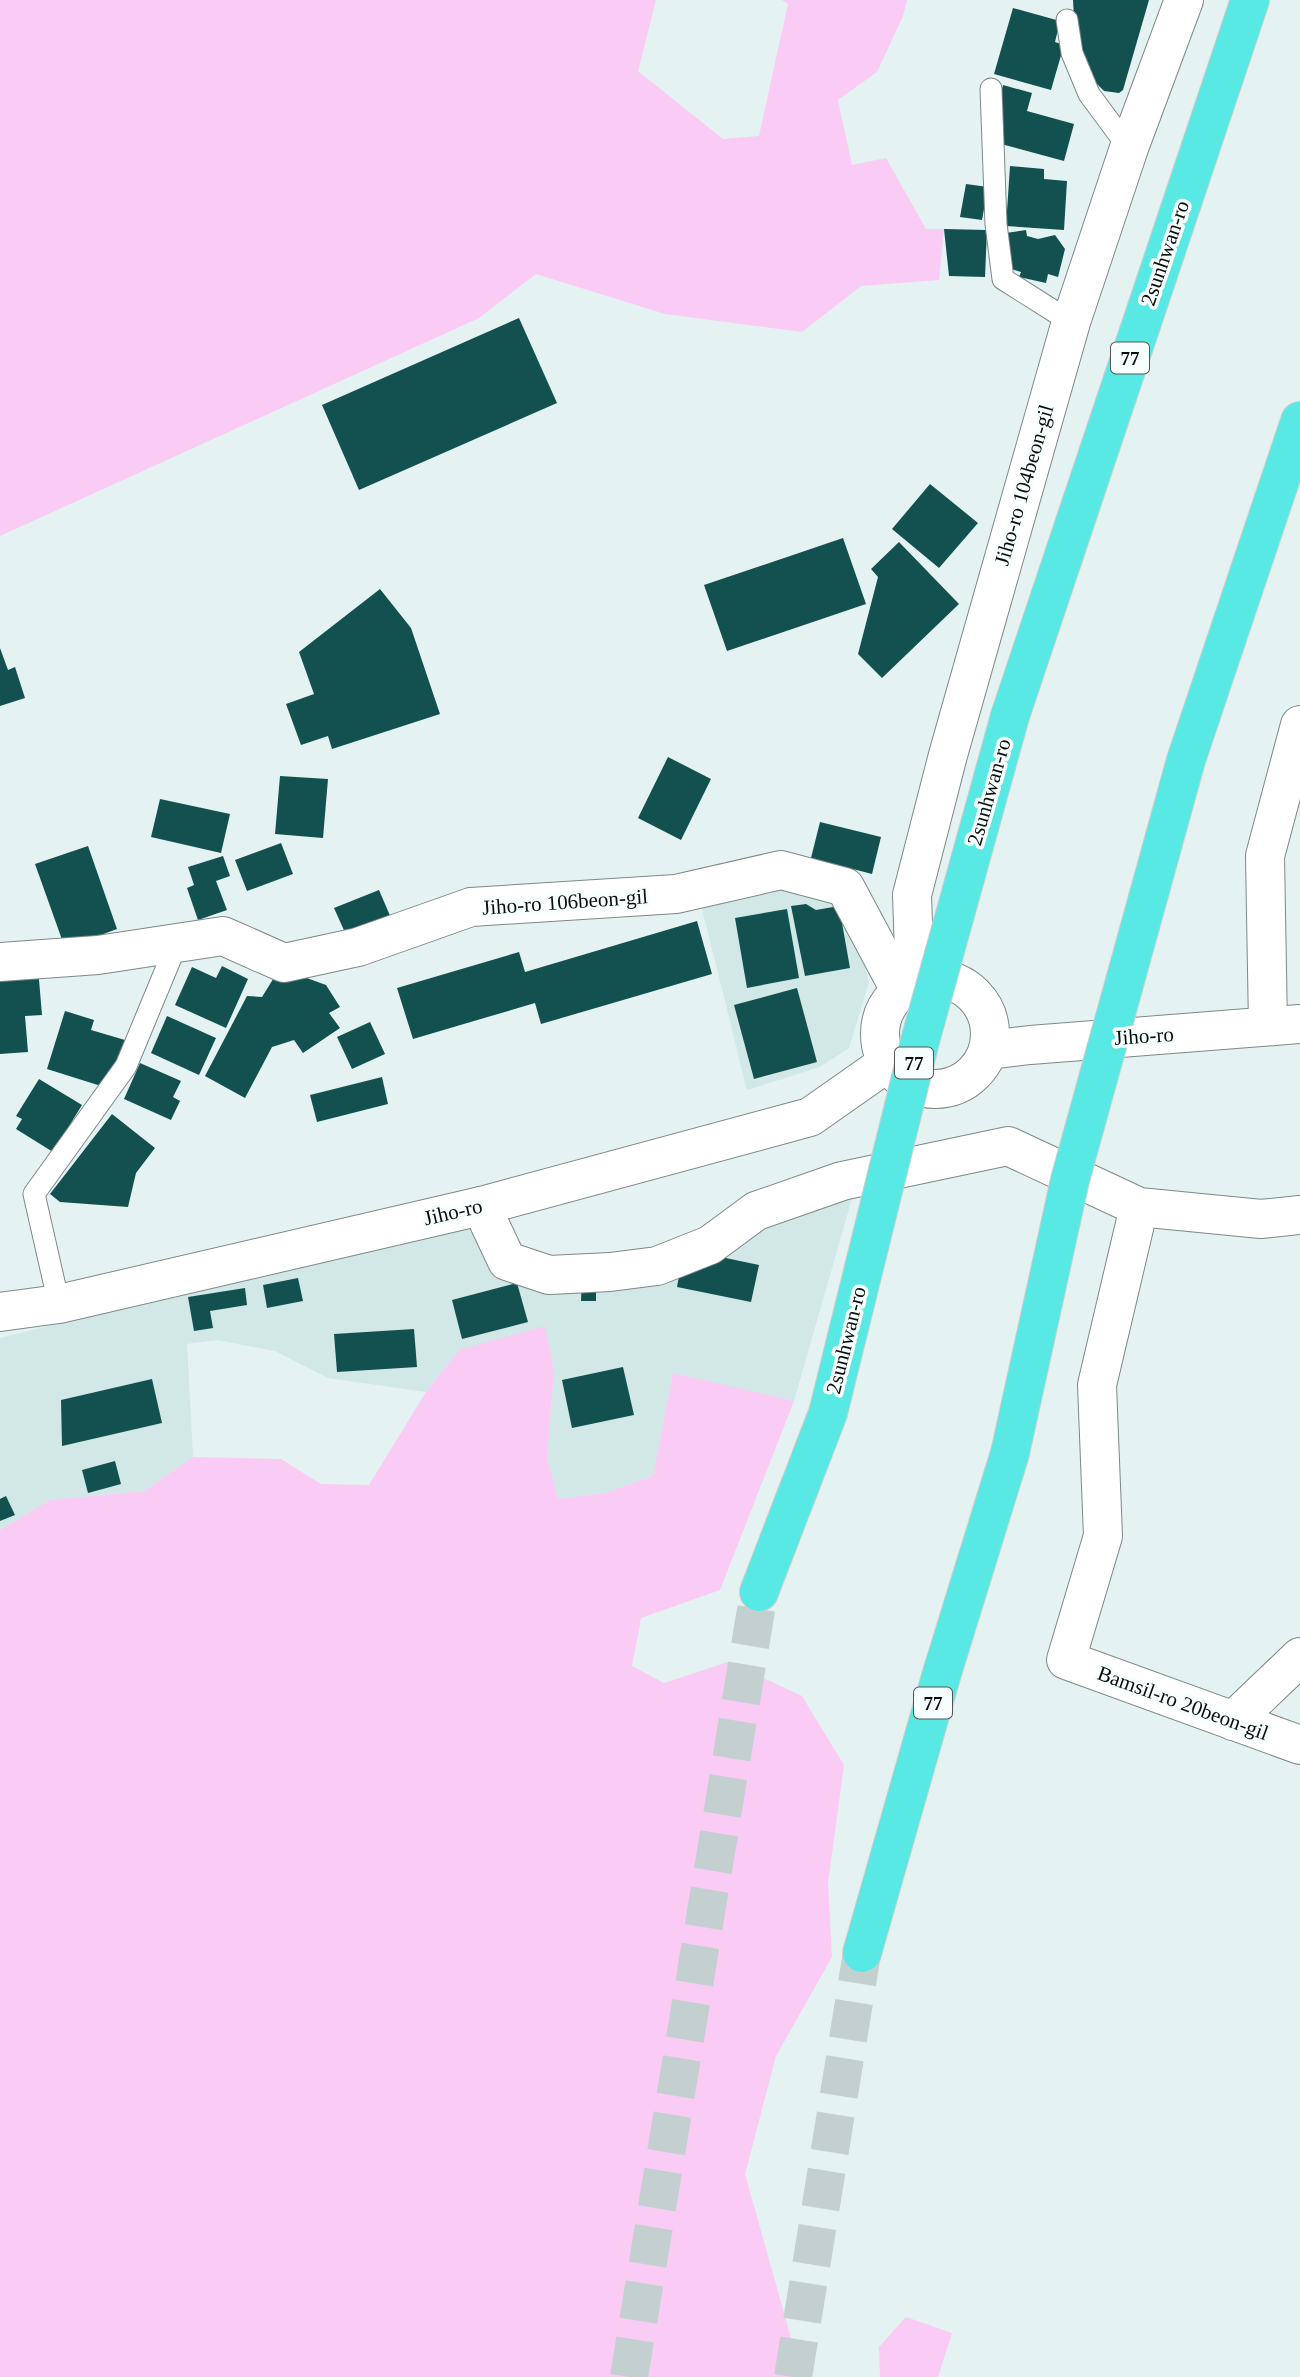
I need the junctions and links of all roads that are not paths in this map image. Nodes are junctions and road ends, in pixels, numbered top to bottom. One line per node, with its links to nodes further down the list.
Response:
1 (1184, 0): 5 (street, Jiho-ro 104beon-gil)
2 (1250, 0): 20 (highway, 2sunhwan-ro / 77, bridge)
3 (1067, 20): 5 (lane)
4 (991, 89): 6 (lane)
5 (1129, 148): 6 (street, Jiho-ro 104beon-gil)
6 (1071, 322): 11 (street, Jiho-ro 104beon-gil)
7 (1300, 421): 24 (highway, 77, bridge)
8 (1300, 725): 12 (street)
9 (177, 943): 10 (street, Jiho-ro 106beon-gil); 11 (street, Jiho-ro 106beon-gil); 18 (lane)
10 (0, 962)
11 (908, 986): 13 (street); 14 (street)
12 (1284, 1025): 13 (street, Jiho-ro)
13 (989, 1051): 14 (street)
14 (887, 1063): 15 (street, Jiho-ro)
15 (481, 1206): 16 (street); 18 (street, Jiho-ro)
16 (1139, 1207): 17 (street); 22 (street, Bamsil-ro 20beon-gil)
17 (1300, 1215)
18 (58, 1304): 19 (street, Jiho-ro)
19 (0, 1312)
20 (760, 1592)
21 (1300, 1657): 22 (street)
22 (1233, 1721): 23 (street, Bamsil-ro 20beon-gil)
23 (1300, 1745)
24 (862, 1953)

